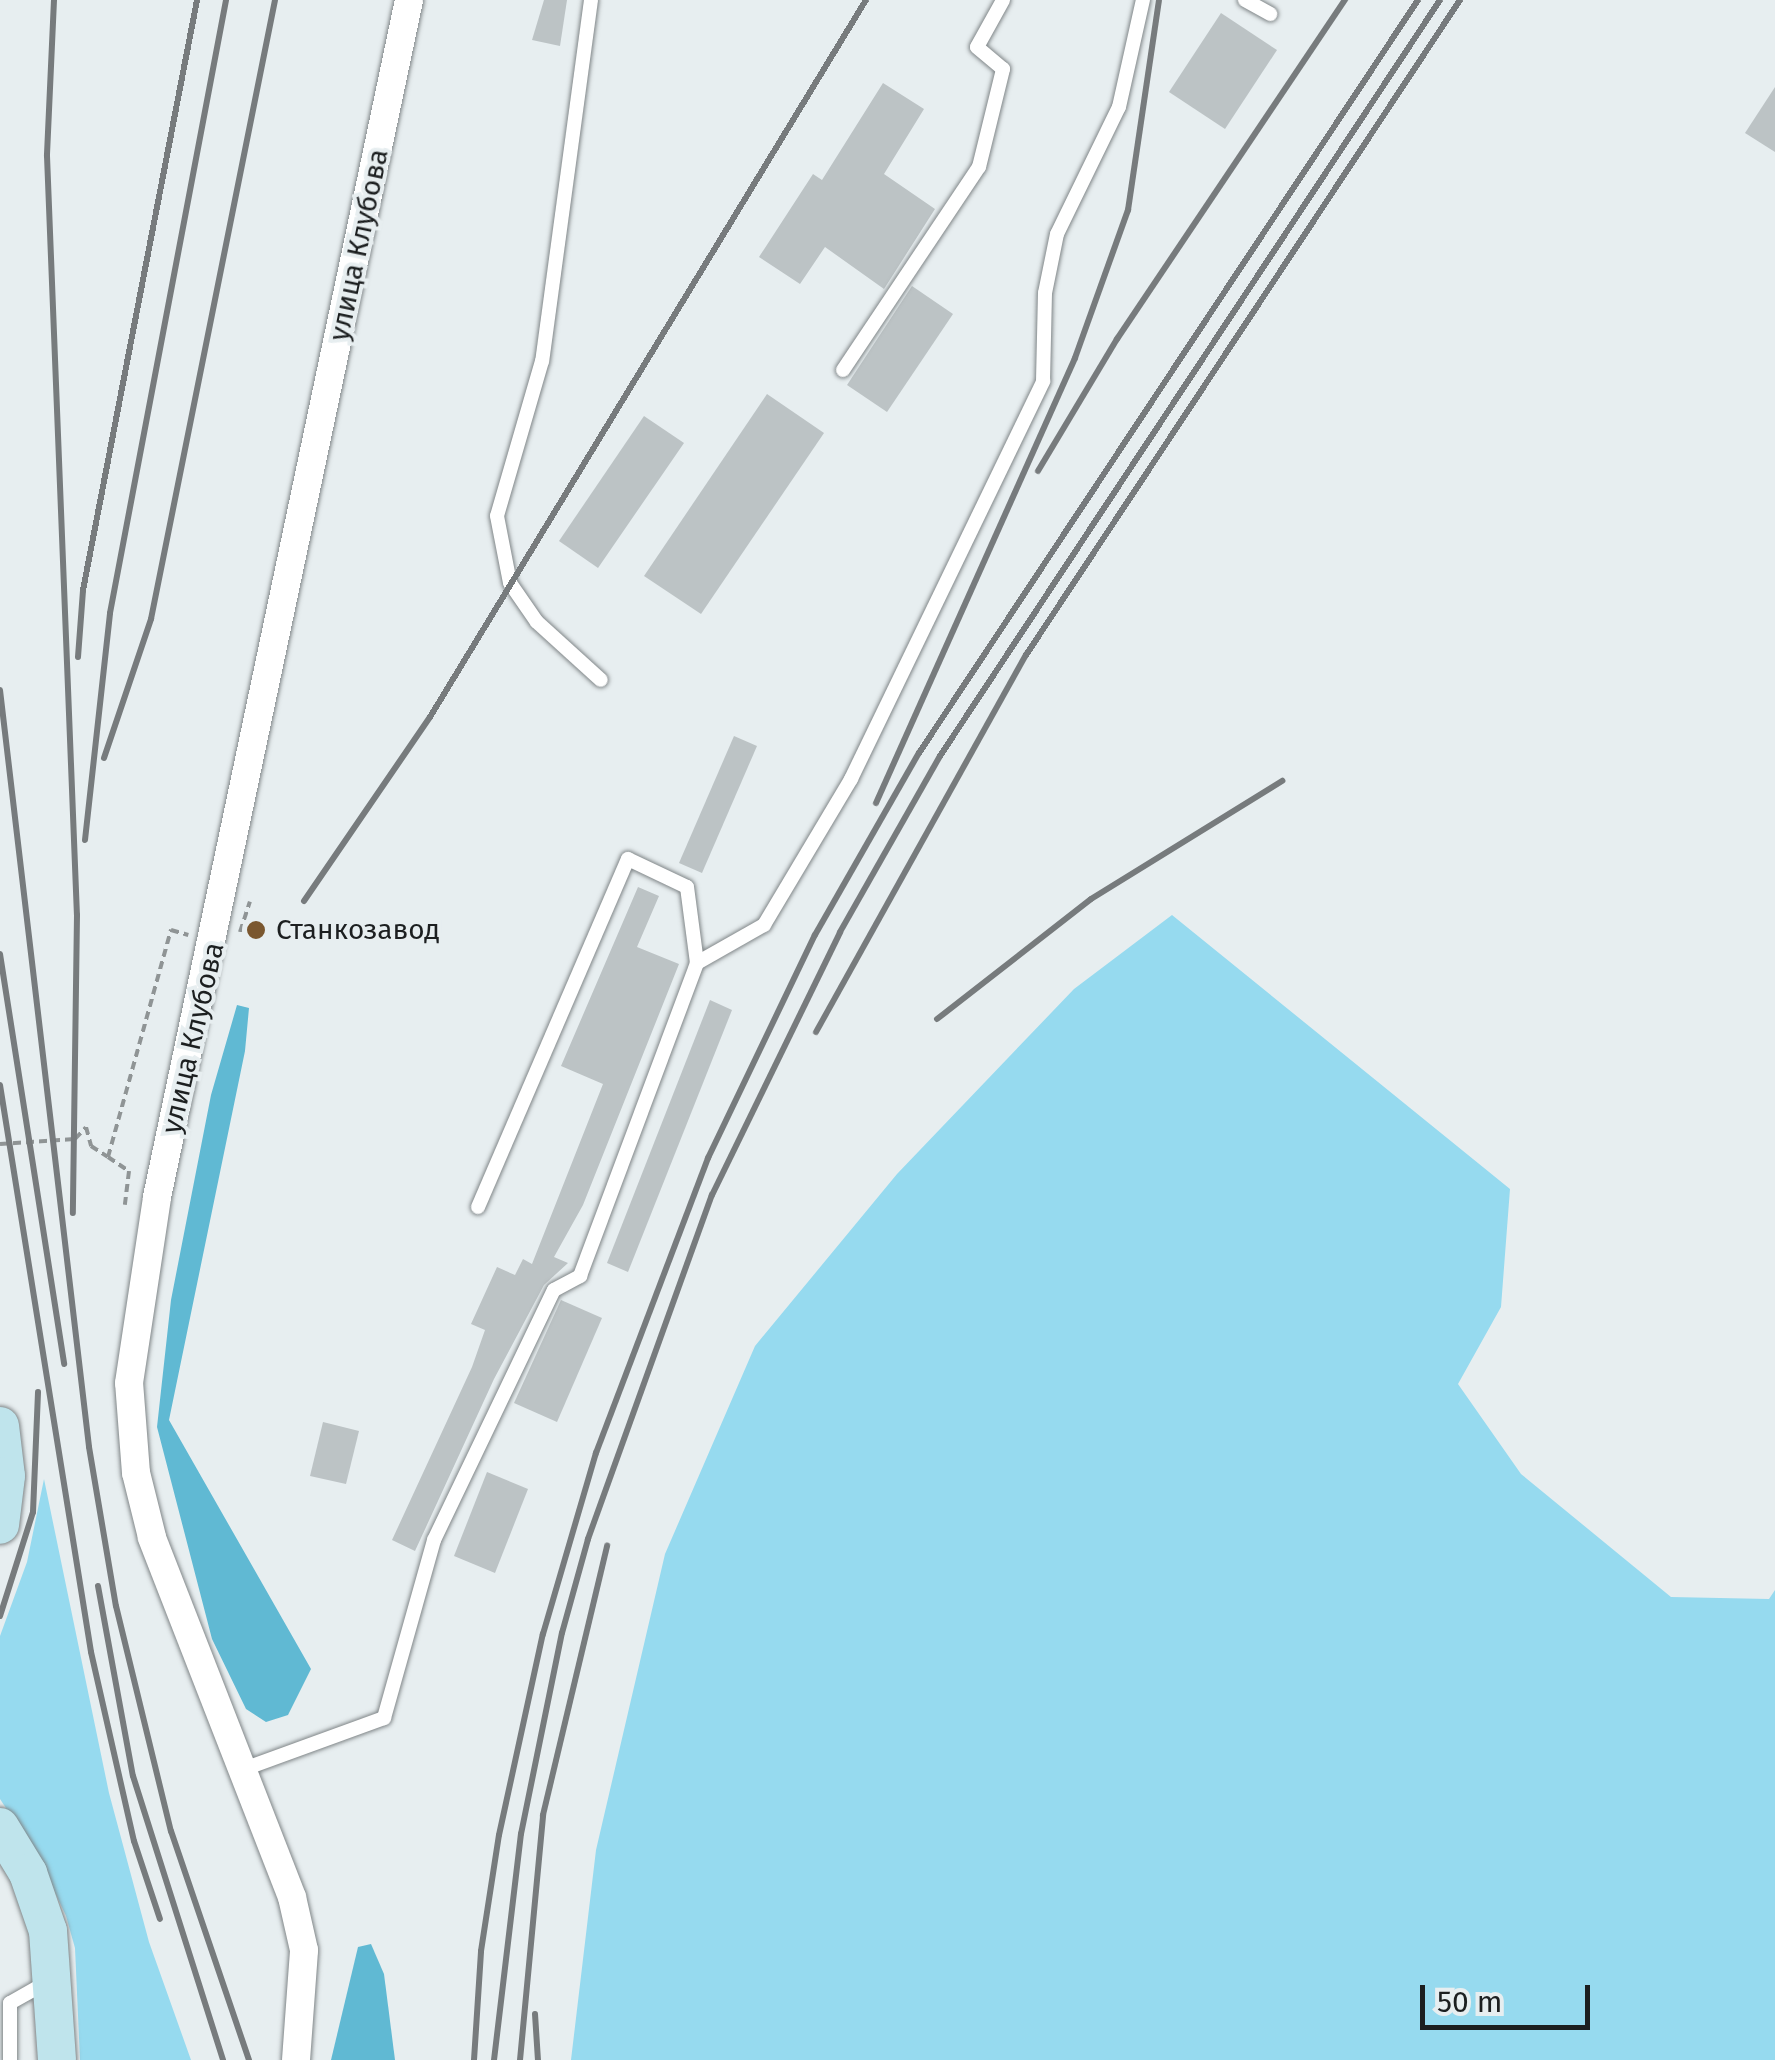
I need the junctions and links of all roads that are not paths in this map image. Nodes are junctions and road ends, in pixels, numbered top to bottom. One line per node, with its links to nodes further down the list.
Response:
1 (409, 0): 13 (street, улица Клубова)
2 (591, 0): 8 (lane)
3 (1003, 0): 7 (lane)
4 (1143, 0): 9 (lane)
5 (1246, 0): 6 (lane)
6 (1270, 14)
7 (843, 370)
8 (601, 680)
9 (697, 963): 10 (lane); 13 (lane)
10 (478, 1207)
11 (0, 1426): 12 (main road)
12 (0, 1525)
13 (244, 1769): 18 (street, улица Клубова)
14 (0, 1827): 15 (main road)
15 (54, 1978): 16 (lane); 17 (main road)
16 (10, 2060)
17 (56, 2060)
18 (296, 2060)

